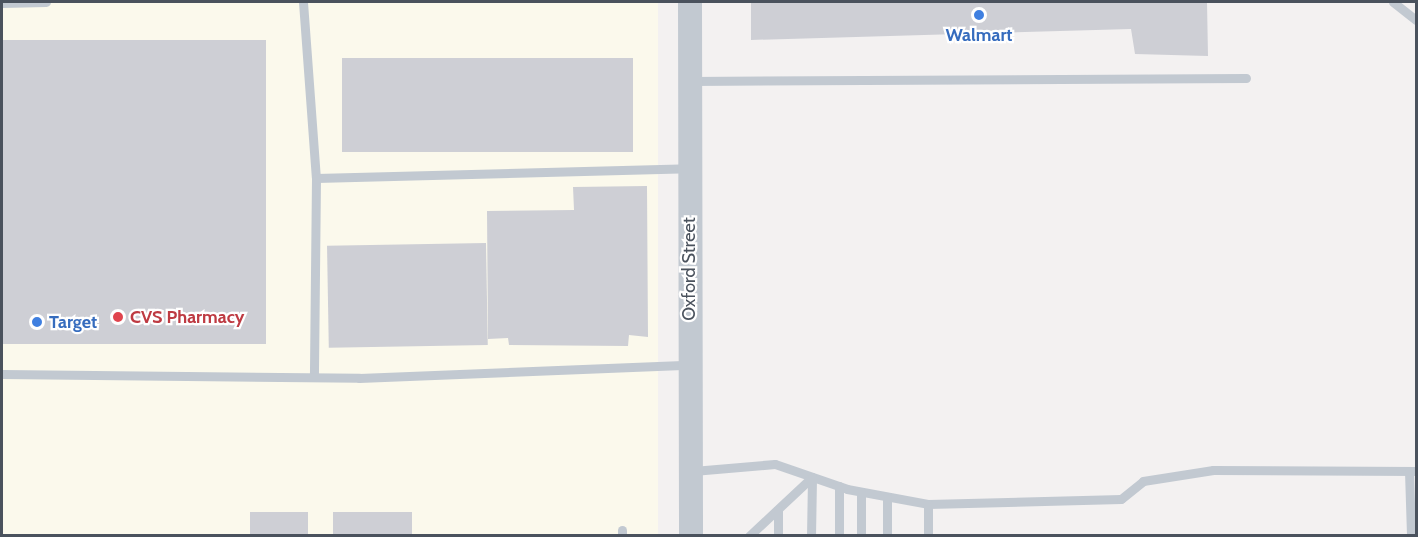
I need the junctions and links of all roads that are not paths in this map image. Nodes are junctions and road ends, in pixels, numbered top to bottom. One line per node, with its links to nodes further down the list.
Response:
1 (46, 2): 5 (lane)
2 (303, 2): 10 (lane)
3 (690, 2): 8 (street, Oxford Street)
4 (1393, 2): 6 (lane)
5 (2, 3)
6 (1416, 20)
7 (1246, 78): 8 (lane)
8 (689, 81): 9 (street, Oxford Street)
9 (689, 168): 10 (lane); 11 (street, Oxford Street)
10 (316, 178): 13 (lane)
11 (689, 365): 13 (lane); 14 (street, Oxford Street)
12 (2, 374): 13 (lane)
13 (314, 377)
14 (690, 471): 16 (lane); 22 (street, Oxford Street)
15 (1413, 471): 20 (lane); 30 (lane)
16 (812, 477): 17 (lane); 21 (lane); 25 (lane)
17 (839, 486): 18 (lane); 26 (lane)
18 (861, 492): 19 (lane); 27 (lane)
19 (887, 498): 20 (lane); 28 (lane)
20 (928, 504): 29 (lane)
21 (778, 510): 23 (lane); 24 (lane)
22 (691, 536)
23 (749, 536)
24 (777, 536)
25 (811, 536)
26 (839, 536)
27 (861, 536)
28 (887, 536)
29 (928, 536)
30 (1411, 536)

